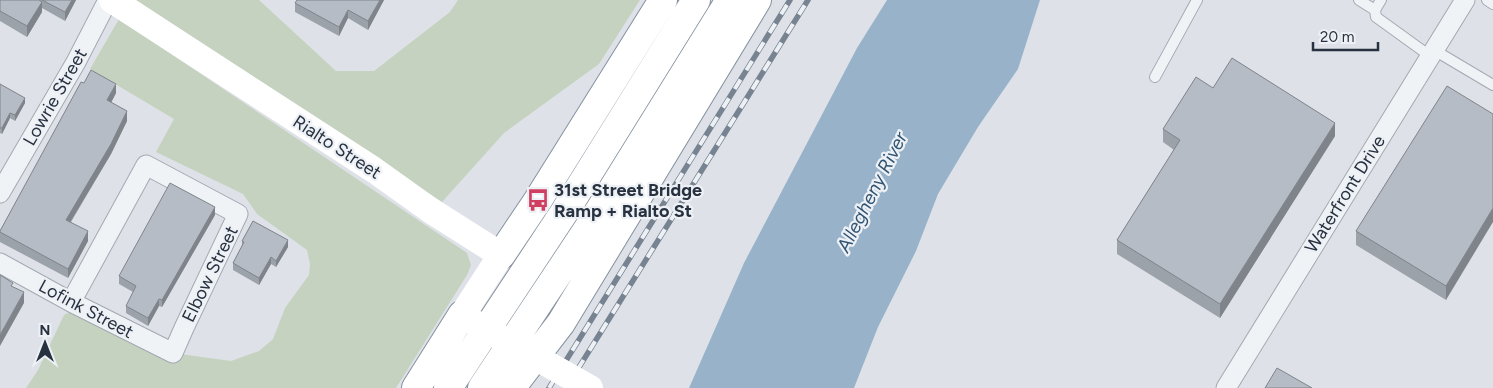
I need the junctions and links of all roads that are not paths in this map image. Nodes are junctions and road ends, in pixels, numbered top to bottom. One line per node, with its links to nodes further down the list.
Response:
1 (110, 0): 16 (street, Lowrie Street); 17 (street, Rialto Street)
2 (663, 0): 17 (highway)
3 (696, 0): 24 (highway)
4 (730, 0): 25 (highway)
5 (757, 0): 22 (highway)
6 (1197, 0): 14 (lane)
7 (1359, 0): 12 (lane)
8 (1381, 0): 12 (lane)
9 (1465, 0): 13 (street, Waterfront Drive)
10 (1487, 0): 11 (lane)
11 (1493, 4)
12 (1375, 10): 13 (lane)
13 (1432, 53): 15 (lane); 28 (street, Waterfront Drive)
14 (1155, 77)
15 (1493, 85)
16 (0, 193)
17 (502, 255): 20 (street)
18 (0, 263): 19 (street, Lofink Street)
19 (71, 302): 21 (street, Lofink Street); 21 (street, Elbow Street)
20 (469, 319): 22 (street, bridge); 23 (highway)
21 (173, 353)
22 (534, 358): 26 (highway); 27 (street, bridge)
23 (416, 388)
24 (448, 388)
25 (482, 388)
26 (511, 388)
27 (590, 388)
28 (1226, 388)

